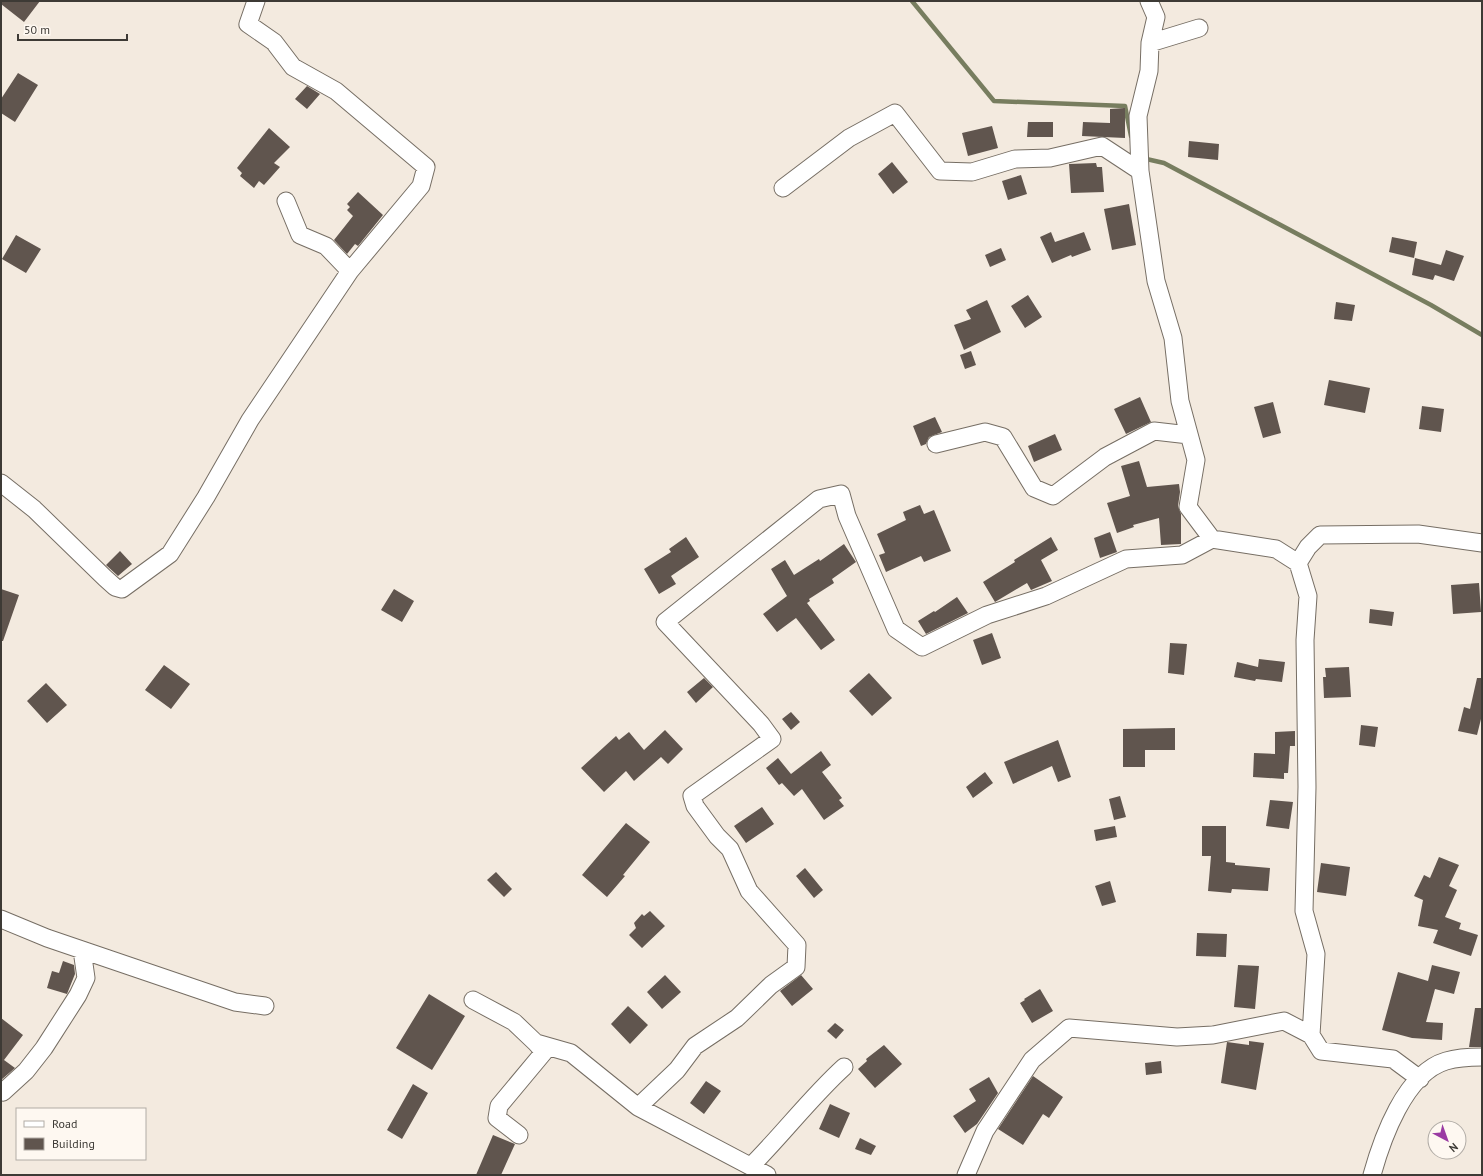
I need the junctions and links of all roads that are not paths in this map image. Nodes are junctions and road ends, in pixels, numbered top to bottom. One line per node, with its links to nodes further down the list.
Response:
1 (256, 1): 8 (street)
2 (1149, 1): 4 (street)
3 (1199, 28): 4 (street)
4 (1150, 43): 5 (street)
5 (1140, 170): 6 (street); 9 (street)
6 (783, 188)
7 (286, 201): 8 (street)
8 (350, 271): 11 (street)
9 (1189, 435): 10 (street); 12 (street)
10 (936, 444)
11 (1, 483)
12 (1212, 540): 14 (street); 25 (street)
13 (1482, 543): 14 (street)
14 (1298, 563): 19 (street)
15 (1, 919): 16 (street)
16 (82, 950): 18 (street); 24 (street)
17 (473, 1000): 20 (street)
18 (265, 1006)
19 (1311, 1035): 23 (street); 29 (street)
20 (536, 1043): 25 (street); 26 (street)
21 (1482, 1057): 23 (street)
22 (844, 1067): 27 (street)
23 (1420, 1079): 30 (street)
24 (1, 1091)
25 (638, 1107): 27 (street)
26 (519, 1135)
27 (751, 1166): 28 (street)
28 (767, 1175)
29 (966, 1175)
30 (1372, 1175)

